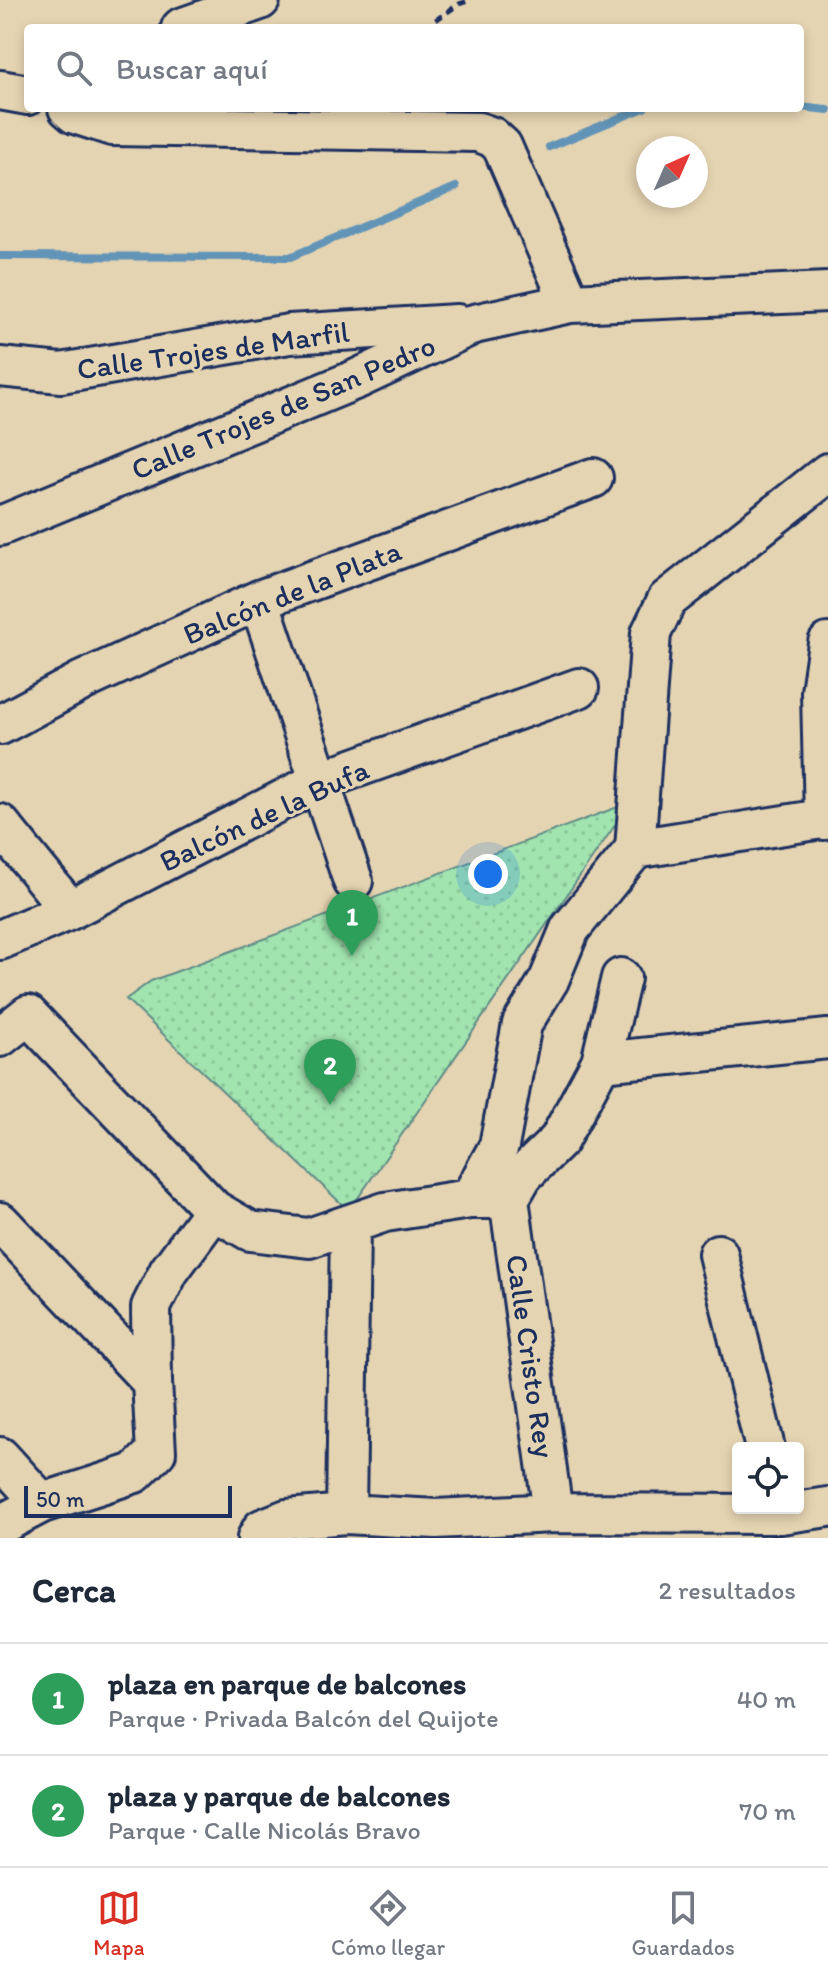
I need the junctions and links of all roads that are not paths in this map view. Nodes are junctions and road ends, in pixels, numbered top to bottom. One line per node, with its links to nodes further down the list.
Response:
1 (260, 0): 2 (street)
2 (192, 24)
3 (0, 90): 4 (street)
4 (24, 94)
5 (73, 112): 7 (street)
6 (828, 292): 7 (street, Calle Trojes de San Pedro)
7 (570, 303): 8 (street, Calle Trojes de San Pedro)
8 (474, 324): 9 (street, Calle Trojes de Marfil); 12 (street, Calle Trojes de San Pedro)
9 (0, 367)
10 (828, 473): 20 (street)
11 (593, 478): 13 (street, Balcón de la Plata)
12 (0, 526)
13 (259, 600): 16 (street, Balcón de la Plata); 17 (street)
14 (828, 643): 18 (street)
15 (579, 688): 17 (street, Balcón de la Bufa)
16 (0, 725)
17 (319, 781): 21 (street); 22 (street, Balcón de la Bufa)
18 (826, 819): 20 (street)
19 (0, 824): 22 (street)
20 (635, 849): 28 (street)
21 (353, 881)
22 (70, 910): 23 (street, Balcón de la Bufa)
23 (0, 940)
24 (621, 978): 27 (street)
25 (14, 1026): 30 (street)
26 (828, 1039): 27 (street)
27 (601, 1062): 29 (street)
28 (470, 1199): 29 (street); 32 (street)
29 (509, 1199): 40 (street, Calle Cristo Rey)
30 (214, 1210): 32 (street); 34 (street)
31 (0, 1222): 34 (street)
32 (350, 1226): 41 (street)
33 (718, 1254): 35 (street)
34 (152, 1382): 37 (street)
35 (764, 1442)
36 (0, 1457): 37 (street)
37 (42, 1503): 43 (street)
38 (828, 1507): 39 (street)
39 (804, 1509)
40 (553, 1513): 44 (street); 45 (street)
41 (346, 1514): 45 (street); 46 (street)
42 (761, 1514): 44 (street)
43 (0, 1525)
44 (687, 1526)
45 (511, 1527)
46 (260, 1534)

